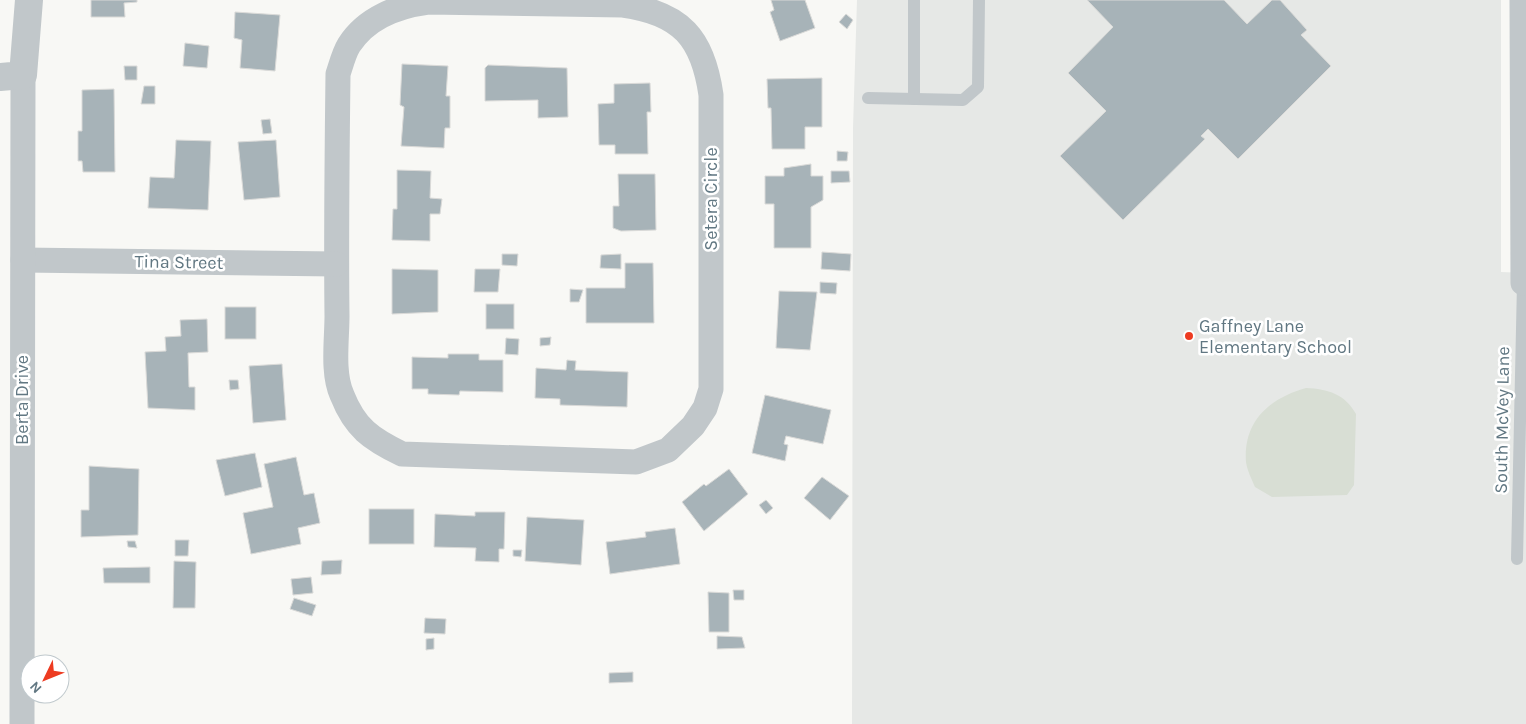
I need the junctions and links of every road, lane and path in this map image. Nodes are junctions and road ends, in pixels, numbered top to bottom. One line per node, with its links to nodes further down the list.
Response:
1 (29, 0): 6 (street)
2 (914, 0): 8 (lane)
3 (979, 0): 8 (lane)
4 (1522, 0): 11 (street)
5 (519, 2): 10 (street, Setera Circle); 10 (street, Setera Circle)
6 (11, 76): 9 (street, Berta Drive)
7 (868, 98): 8 (lane)
8 (914, 99)
9 (23, 260): 10 (street, Tina Street); 13 (street, Berta Drive)
10 (336, 264)
11 (1523, 283): 12 (lane, South McVey Lane)
12 (1517, 559)
13 (22, 724)

